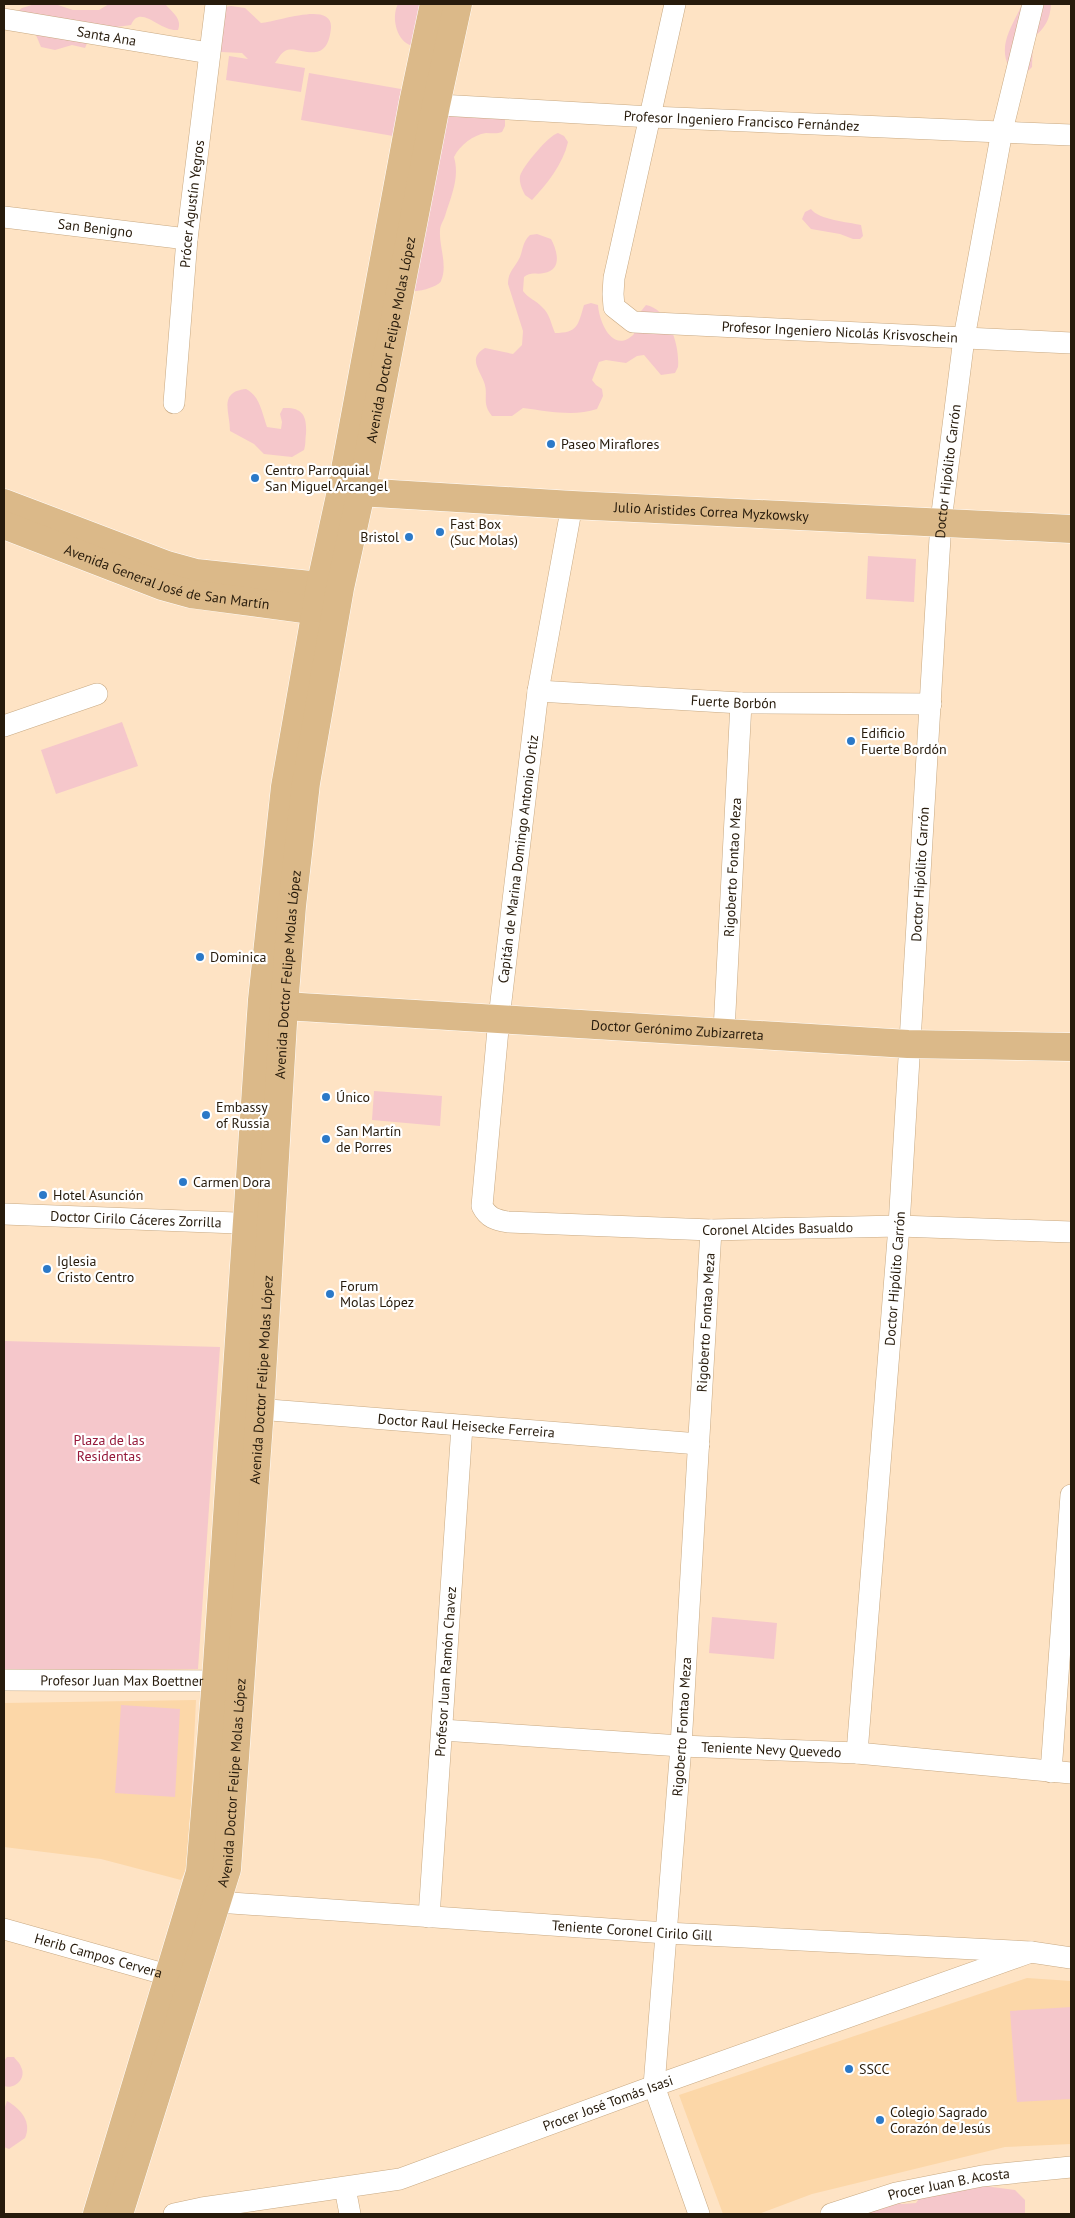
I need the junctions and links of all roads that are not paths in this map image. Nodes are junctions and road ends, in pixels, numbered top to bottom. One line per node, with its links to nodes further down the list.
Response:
1 (216, 4): 7 (street, Prócer Agustín Yegros)
2 (434, 4): 8 (main road, Avenida Doctor Felipe Molas López)
3 (458, 4): 8 (main road, Avenida Doctor Felipe Molas López)
4 (675, 4): 9 (street)
5 (1033, 4): 10 (street, Doctor Hipólito Carrón)
6 (4, 20): 7 (street, Santa Ana)
7 (210, 53): 13 (street, Prócer Agustín Yegros)
8 (424, 104): 9 (street, Profesor Ingeniero Francisco Fernández); 17 (main road, Avenida Doctor Felipe Molas López)
9 (651, 118): 10 (street, Profesor Ingeniero Francisco Fernández); 14 (street, Profesor Ingeniero Nicolás Krisvoschein)
10 (1002, 131): 11 (street, Profesor Ingeniero Francisco Fernández); 14 (street, Doctor Hipólito Carrón)
11 (1071, 134)
12 (4, 217): 13 (street, San Benigno)
13 (187, 239): 16 (street, Prócer Agustín Yegros)
14 (964, 338): 15 (street, Profesor Ingeniero Nicolás Krisvoschein); 20 (street, Doctor Hipólito Carrón)
15 (1071, 343)
16 (174, 403)
17 (351, 492): 19 (main road, Julio Aristides Correa Myzkowsky); 23 (main road, Avenida Doctor Felipe Molas López)
18 (4, 503): 23 (main road, Avenida General José de San Martín)
19 (572, 505): 20 (main road, Julio Aristides Correa Myzkowsky); 24 (street, Capitán de Marina Domingo Antonio Ortiz)
20 (941, 521): 22 (main road, Julio Aristides Correa Myzkowsky); 27 (street, Doctor Hipólito Carrón)
21 (4, 525): 23 (main road, Avenida General José de San Martín)
22 (1071, 529)
23 (328, 600): 29 (main road, Avenida Doctor Felipe Molas López); 30 (main road, Avenida Doctor Felipe Molas López)
24 (538, 690): 26 (street, Fuerte Borbón); 31 (street, Capitán de Marina Domingo Antonio Ortiz)
25 (97, 694): 28 (street)
26 (741, 703): 27 (street, Fuerte Borbón); 32 (street, Rigoberto Fontao Meza)
27 (931, 704): 33 (street, Doctor Hipólito Carrón)
28 (4, 726)
29 (272, 905): 30 (main road); 37 (main road, Avenida Doctor Felipe Molas López)
30 (284, 1006): 31 (main road, Doctor Gerónimo Zubizarreta); 37 (main road, Avenida Doctor Felipe Molas López)
31 (499, 1018): 32 (main road, Doctor Gerónimo Zubizarreta); 36 (street, Capitán de Marina Domingo Antonio Ortiz)
32 (724, 1031): 33 (main road, Doctor Gerónimo Zubizarreta)
33 (908, 1044): 34 (main road, Doctor Gerónimo Zubizarreta); 38 (street, Doctor Hipólito Carrón)
34 (1071, 1047)
35 (4, 1214): 37 (street, Doctor Cirilo Cáceres Zorrilla)
36 (486, 1214): 39 (street, Coronel Alcides Basualdo)
37 (258, 1224): 41 (main road, Avenida Doctor Felipe Molas López)
38 (898, 1226): 39 (street, Coronel Alcides Basualdo); 40 (street, Coronel Alcides Basualdo); 49 (street, Doctor Hipólito Carrón)
39 (711, 1230): 43 (street, Rigoberto Fontao Meza)
40 (1071, 1232)
41 (247, 1408): 42 (street, Doctor Raul Heisecke Ferreira); 46 (main road, Avenida Doctor Felipe Molas López)
42 (462, 1426): 43 (street, Doctor Raul Heisecke Ferreira); 47 (street, Profesor Juan Ramón Chavez)
43 (699, 1444): 48 (street, Rigoberto Fontao Meza)
44 (1071, 1495): 50 (street)
45 (4, 1680): 46 (street, Profesor Juan Max Boettner)
46 (228, 1681): 51 (main road, Avenida Doctor Felipe Molas López)
47 (442, 1730): 48 (street, Teniente Nevy Quevedo); 52 (street, Profesor Juan Ramón Chavez)
48 (681, 1746): 49 (street, Teniente Nevy Quevedo); 54 (street, Rigoberto Fontao Meza)
49 (857, 1752): 50 (street, Teniente Nevy Quevedo)
50 (1061, 1772)
51 (205, 1898): 52 (street, Teniente Coronel Cirilo Gill); 57 (main road, Avenida Doctor Felipe Molas López)
52 (429, 1917): 54 (street, Teniente Coronel Cirilo Gill)
53 (4, 1929): 57 (street, Herib Campos Cervera)
54 (666, 1933): 55 (street, Teniente Coronel Cirilo Gill); 58 (street, Rigoberto Fontao Meza)
55 (1032, 1952): 56 (street, Teniente Coronel Cirilo Gill); 58 (street, Procer José Tomás Isasi)
56 (1071, 1958)
57 (180, 1979): 61 (main road, Avenida Doctor Felipe Molas López); 62 (main road, Avenida Doctor Felipe Molas López)
58 (654, 2086): 60 (street, Procer José Tomás Isasi); 65 (street, Rigoberto Fontao Meza)
59 (1071, 2167): 66 (street, Procer Juan B. Acosta)
60 (345, 2188): 63 (street, Procer José Tomás Isasi); 64 (street)
61 (97, 2214)
62 (119, 2214)
63 (174, 2214)
64 (350, 2214)
65 (698, 2214)
66 (831, 2214)

